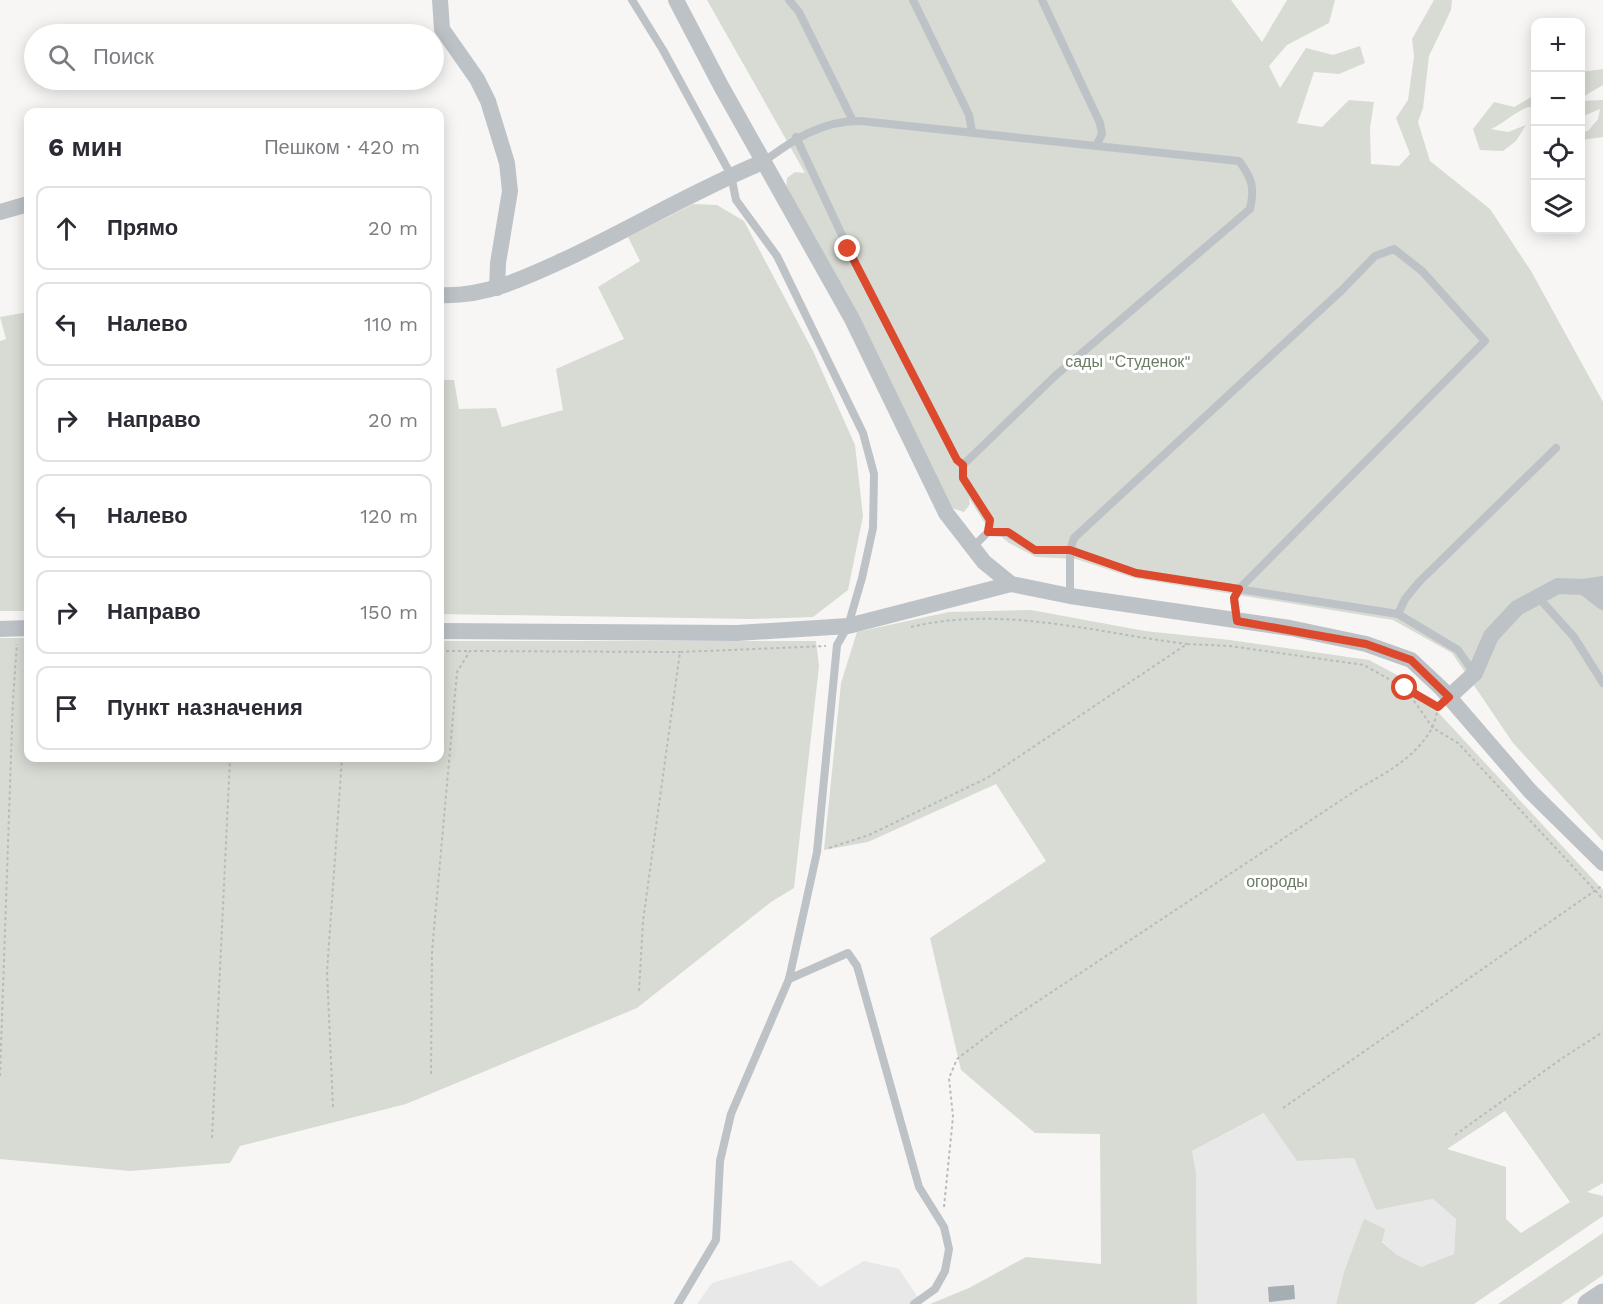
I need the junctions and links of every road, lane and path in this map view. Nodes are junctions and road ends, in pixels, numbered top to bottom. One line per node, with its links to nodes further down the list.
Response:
1 (440, 0): 7 (street)
2 (632, 0): 14 (lane)
3 (676, 0): 13 (street)
4 (789, 0): 9 (lane)
5 (913, 0): 10 (lane)
6 (1042, 0): 12 (lane)
7 (442, 24)
8 (444, 32): 17 (street)
9 (853, 121): 10 (lane); 11 (lane)
10 (972, 132): 12 (lane)
11 (796, 137): 13 (lane); 20 (lane)
12 (1097, 144): 20 (lane)
13 (763, 162): 14 (street); 22 (street)
14 (731, 175): 17 (street); 33 (lane)
15 (24, 205): 16 (street)
16 (0, 212)
17 (497, 288): 18 (street)
18 (444, 295)
19 (1556, 448): 31 (lane)
20 (963, 465): 21 (lane)
21 (988, 532): 22 (lane); 23 (lane)
22 (973, 547): 24 (street)
23 (1070, 550): 27 (lane); 27 (lane); 28 (lane)
24 (1011, 584): 28 (street); 33 (street)
25 (1603, 584): 26 (street)
26 (1584, 587): 29 (street); 30 (street)
27 (1239, 589): 31 (lane); 32 (lane)
28 (1070, 596): 32 (street)
29 (1538, 597): 43 (street); 44 (lane)
30 (1603, 602)
31 (1398, 614): 43 (lane)
32 (1237, 621): 46 (street)
33 (848, 626): 37 (street); 39 (lane)
34 (23, 628): 35 (street); 59 (path)
35 (0, 629)
36 (903, 629): 38 (path)
37 (444, 631)
38 (1187, 644): 45 (path); 50 (path)
39 (837, 645): 42 (path); 50 (lane)
40 (444, 651): 41 (path)
41 (470, 651): 42 (path); 58 (path)
42 (680, 652): 56 (path)
43 (1475, 673): 46 (street)
44 (1603, 683)
45 (1405, 688): 46 (path); 47 (path)
46 (1444, 702): 47 (path); 51 (street)
47 (1433, 728): 53 (path); 64 (path)
48 (230, 762): 63 (path)
49 (342, 762): 60 (path)
50 (817, 852): 55 (lane)
51 (1603, 862)
52 (1603, 885): 53 (path)
53 (1595, 891): 54 (path); 61 (path)
54 (1603, 899)
55 (789, 979): 64 (lane); 66 (lane)
56 (639, 991)
57 (1603, 1032): 62 (path)
58 (431, 1074)
59 (0, 1076)
60 (333, 1107)
61 (1283, 1108)
62 (1455, 1135)
63 (212, 1138)
64 (944, 1227): 67 (lane)
65 (1603, 1294): 68 (street)
66 (678, 1304)
67 (914, 1304)
68 (1588, 1304)

